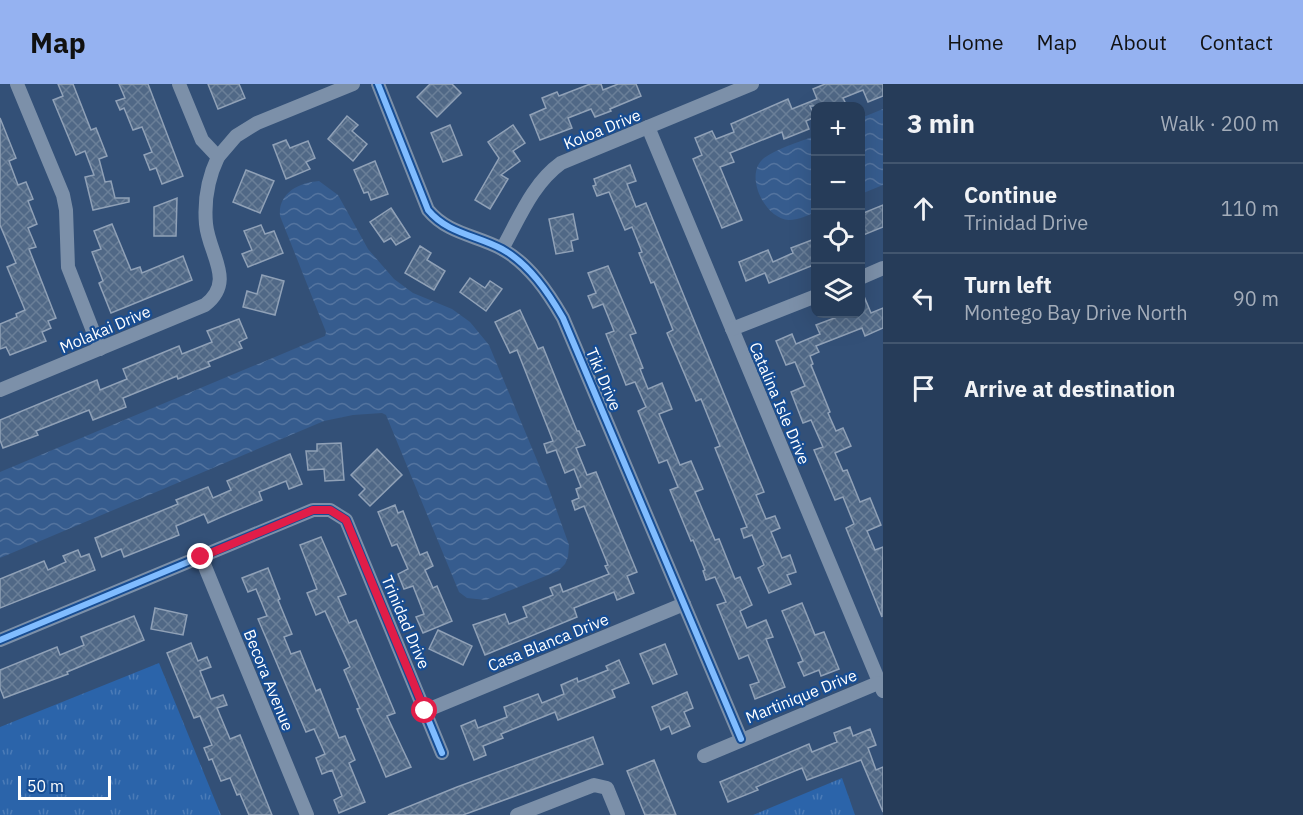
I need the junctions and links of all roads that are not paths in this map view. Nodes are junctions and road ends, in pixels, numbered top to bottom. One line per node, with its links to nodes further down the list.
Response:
1 (17, 84): 13 (street)
2 (179, 84): 7 (street)
3 (353, 84): 7 (street)
4 (378, 84): 8 (street, Tiki Drive)
5 (752, 84): 6 (street, Koloa Drive)
6 (648, 127): 8 (street, Koloa Drive); 12 (street, Catalina Isle Drive)
7 (218, 157): 13 (street, Molakai Drive)
8 (501, 249): 16 (street, Tiki Drive)
9 (883, 268): 10 (street)
10 (865, 276)
11 (811, 298): 12 (street)
12 (732, 329): 18 (street, Catalina Isle Drive)
13 (100, 349): 14 (street, Molakai Drive)
14 (0, 390)
15 (201, 557): 17 (street); 19 (street, Trinidad Drive); 23 (street, Becora Avenue)
16 (684, 604): 19 (street, Casa Blanca Drive); 20 (street, Tiki Drive)
17 (0, 639)
18 (881, 687): 20 (street, Martinique Drive)
19 (425, 711): 21 (street, Trinidad Drive)
20 (741, 739): 22 (street, Martinique Drive)
21 (442, 753)
22 (704, 756)
23 (307, 815)
24 (516, 815): 25 (street)
25 (618, 815)

